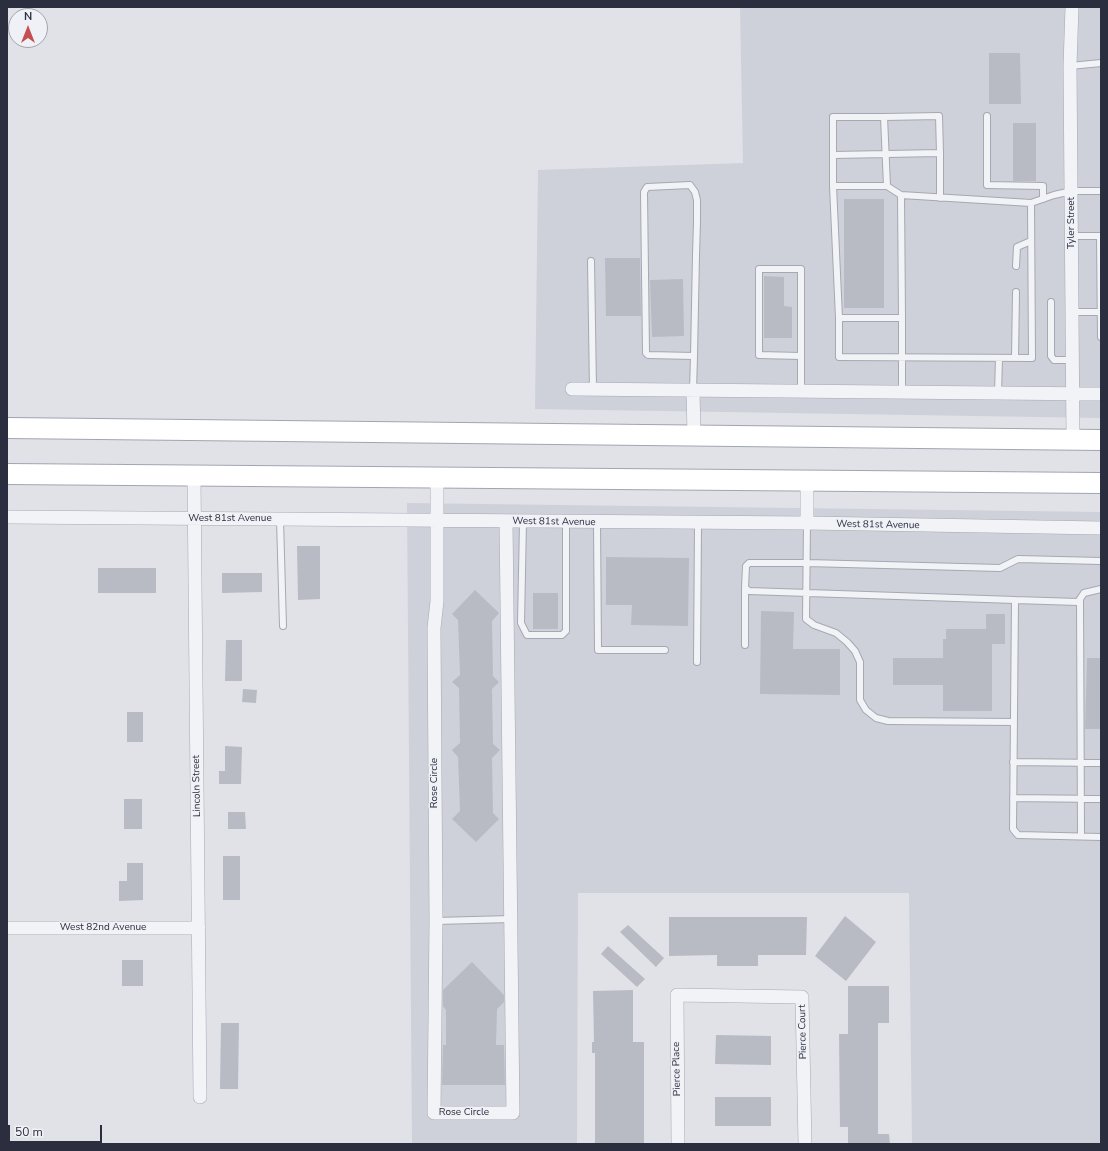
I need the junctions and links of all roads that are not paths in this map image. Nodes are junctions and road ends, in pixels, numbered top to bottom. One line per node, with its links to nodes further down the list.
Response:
1 (1072, 7): 3 (street, Tyler Street)
2 (1101, 63): 3 (lane)
3 (1070, 66): 11 (street, Tyler Street)
4 (987, 116): 15 (lane)
5 (884, 117): 6 (lane); 7 (lane); 8 (lane)
6 (940, 153): 7 (lane); 14 (lane)
7 (886, 154): 8 (lane); 10 (lane)
8 (834, 155): 9 (lane)
9 (833, 186): 10 (lane); 26 (lane)
10 (887, 186): 13 (lane)
11 (1072, 191): 12 (lane); 15 (lane); 17 (street, Tyler Street)
12 (1101, 191)
13 (901, 194): 14 (lane); 27 (lane)
14 (940, 198): 16 (lane)
15 (1043, 199): 16 (lane)
16 (1031, 203): 19 (lane)
17 (1072, 236): 18 (lane); 24 (street, Tyler Street)
18 (1100, 236): 25 (lane)
19 (1031, 241): 21 (lane); 33 (lane)
20 (591, 261): 36 (lane)
21 (1016, 266)
22 (1016, 292): 33 (lane)
23 (1051, 302): 34 (lane)
24 (1072, 312): 25 (lane); 34 (street, Tyler Street)
25 (1100, 312): 28 (lane)
26 (839, 318): 27 (lane); 31 (lane)
27 (902, 318): 31 (lane)
28 (1101, 337)
29 (694, 356): 29 (lane); 37 (lane)
30 (801, 356): 30 (lane); 38 (lane)
31 (902, 357): 32 (lane); 39 (lane)
32 (999, 358): 33 (lane); 40 (lane)
33 (1015, 358)
34 (1073, 360): 41 (street, Tyler Street)
35 (572, 389): 36 (street)
36 (593, 389): 37 (street)
37 (693, 391): 38 (street); 44 (street)
38 (801, 391): 39 (street)
39 (902, 392): 40 (street)
40 (998, 393): 41 (street)
41 (1073, 394): 42 (street); 45 (street, Tyler Street)
42 (1101, 394)
43 (7, 428): 44 (main road)
44 (694, 435): 45 (main road)
45 (1073, 439): 46 (main road)
46 (1101, 440)
47 (7, 474): 48 (main road)
48 (194, 476): 49 (main road); 53 (street, Lincoln Street)
49 (437, 478): 50 (main road); 55 (street, Rose Circle)
50 (807, 481): 51 (main road); 61 (street)
51 (1101, 484)
52 (7, 517): 53 (street, West 81st Avenue)
53 (194, 519): 54 (street, West 81st Avenue); 86 (street, Lincoln Street)
54 (280, 520): 55 (street, West 81st Avenue); 70 (lane)
55 (437, 520): 56 (street, West 81st Avenue); 84 (street, Rose Circle)
56 (506, 521): 57 (street, West 81st Avenue); 83 (street, Rose Circle)
57 (523, 522): 58 (street, West 81st Avenue); 58 (lane)
58 (566, 522): 59 (street, West 81st Avenue)
59 (597, 522): 60 (street, West 81st Avenue); 72 (lane)
60 (698, 523): 61 (street, West 81st Avenue); 73 (lane)
61 (807, 523): 62 (street, West 81st Avenue); 64 (lane)
62 (1101, 528)
63 (1101, 561): 64 (lane)
64 (807, 563): 65 (lane); 67 (lane)
65 (745, 588): 67 (lane); 71 (lane)
66 (1101, 589): 68 (lane)
67 (807, 592): 69 (lane); 74 (lane)
68 (1080, 599): 69 (lane); 76 (lane)
69 (1015, 600): 74 (lane)
70 (283, 626)
71 (745, 645)
72 (665, 650)
73 (698, 662)
74 (1014, 722): 75 (lane)
75 (1014, 762): 76 (lane); 78 (lane)
76 (1081, 763): 77 (lane); 79 (lane)
77 (1101, 763)
78 (1013, 798): 79 (lane); 81 (lane)
79 (1081, 799): 80 (lane); 81 (lane)
80 (1101, 800)
81 (1081, 836): 82 (lane)
82 (1101, 837)
83 (510, 919): 84 (lane); 84 (street, Rose Circle)
84 (436, 921)
85 (7, 928): 86 (street, West 82nd Avenue)
86 (198, 928): 88 (street, Lincoln Street)
87 (676, 994): 89 (street, Pierce Place); 90 (street, Pierce Court)
88 (200, 1097)
89 (678, 1144)
90 (805, 1144)

